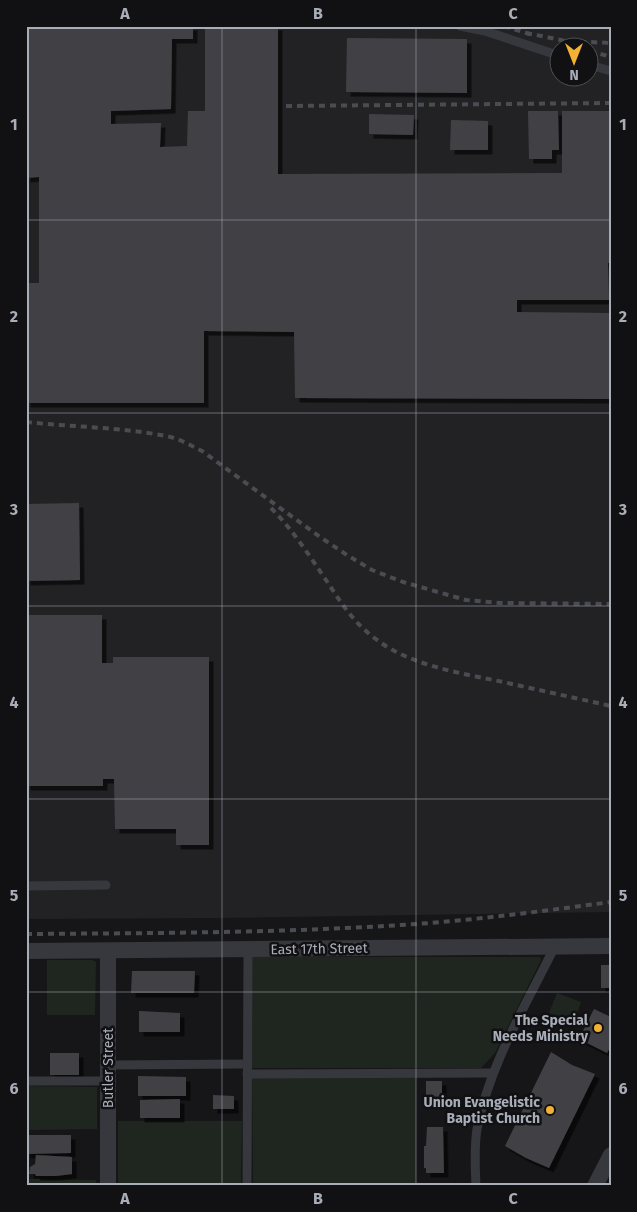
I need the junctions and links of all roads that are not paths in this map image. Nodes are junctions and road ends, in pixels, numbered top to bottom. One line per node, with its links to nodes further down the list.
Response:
1 (460, 26): 2 (lane)
2 (550, 53)
3 (106, 884): 4 (lane)
4 (26, 886)
5 (555, 946): 6 (street, East 17th Street); 7 (street, East 17th Street); 12 (lane)
6 (611, 946)
7 (248, 949): 9 (street, East 17th Street); 10 (lane)
8 (26, 951): 9 (street, East 17th Street)
9 (108, 951): 11 (street, Butler Street)
10 (248, 1064): 11 (lane); 13 (lane)
11 (108, 1073): 14 (lane); 16 (street, Butler Street)
12 (493, 1073): 13 (lane); 18 (lane)
13 (248, 1074): 17 (lane)
14 (26, 1081)
15 (611, 1155): 19 (street)
16 (108, 1186)
17 (247, 1186)
18 (476, 1186)
19 (595, 1186)

